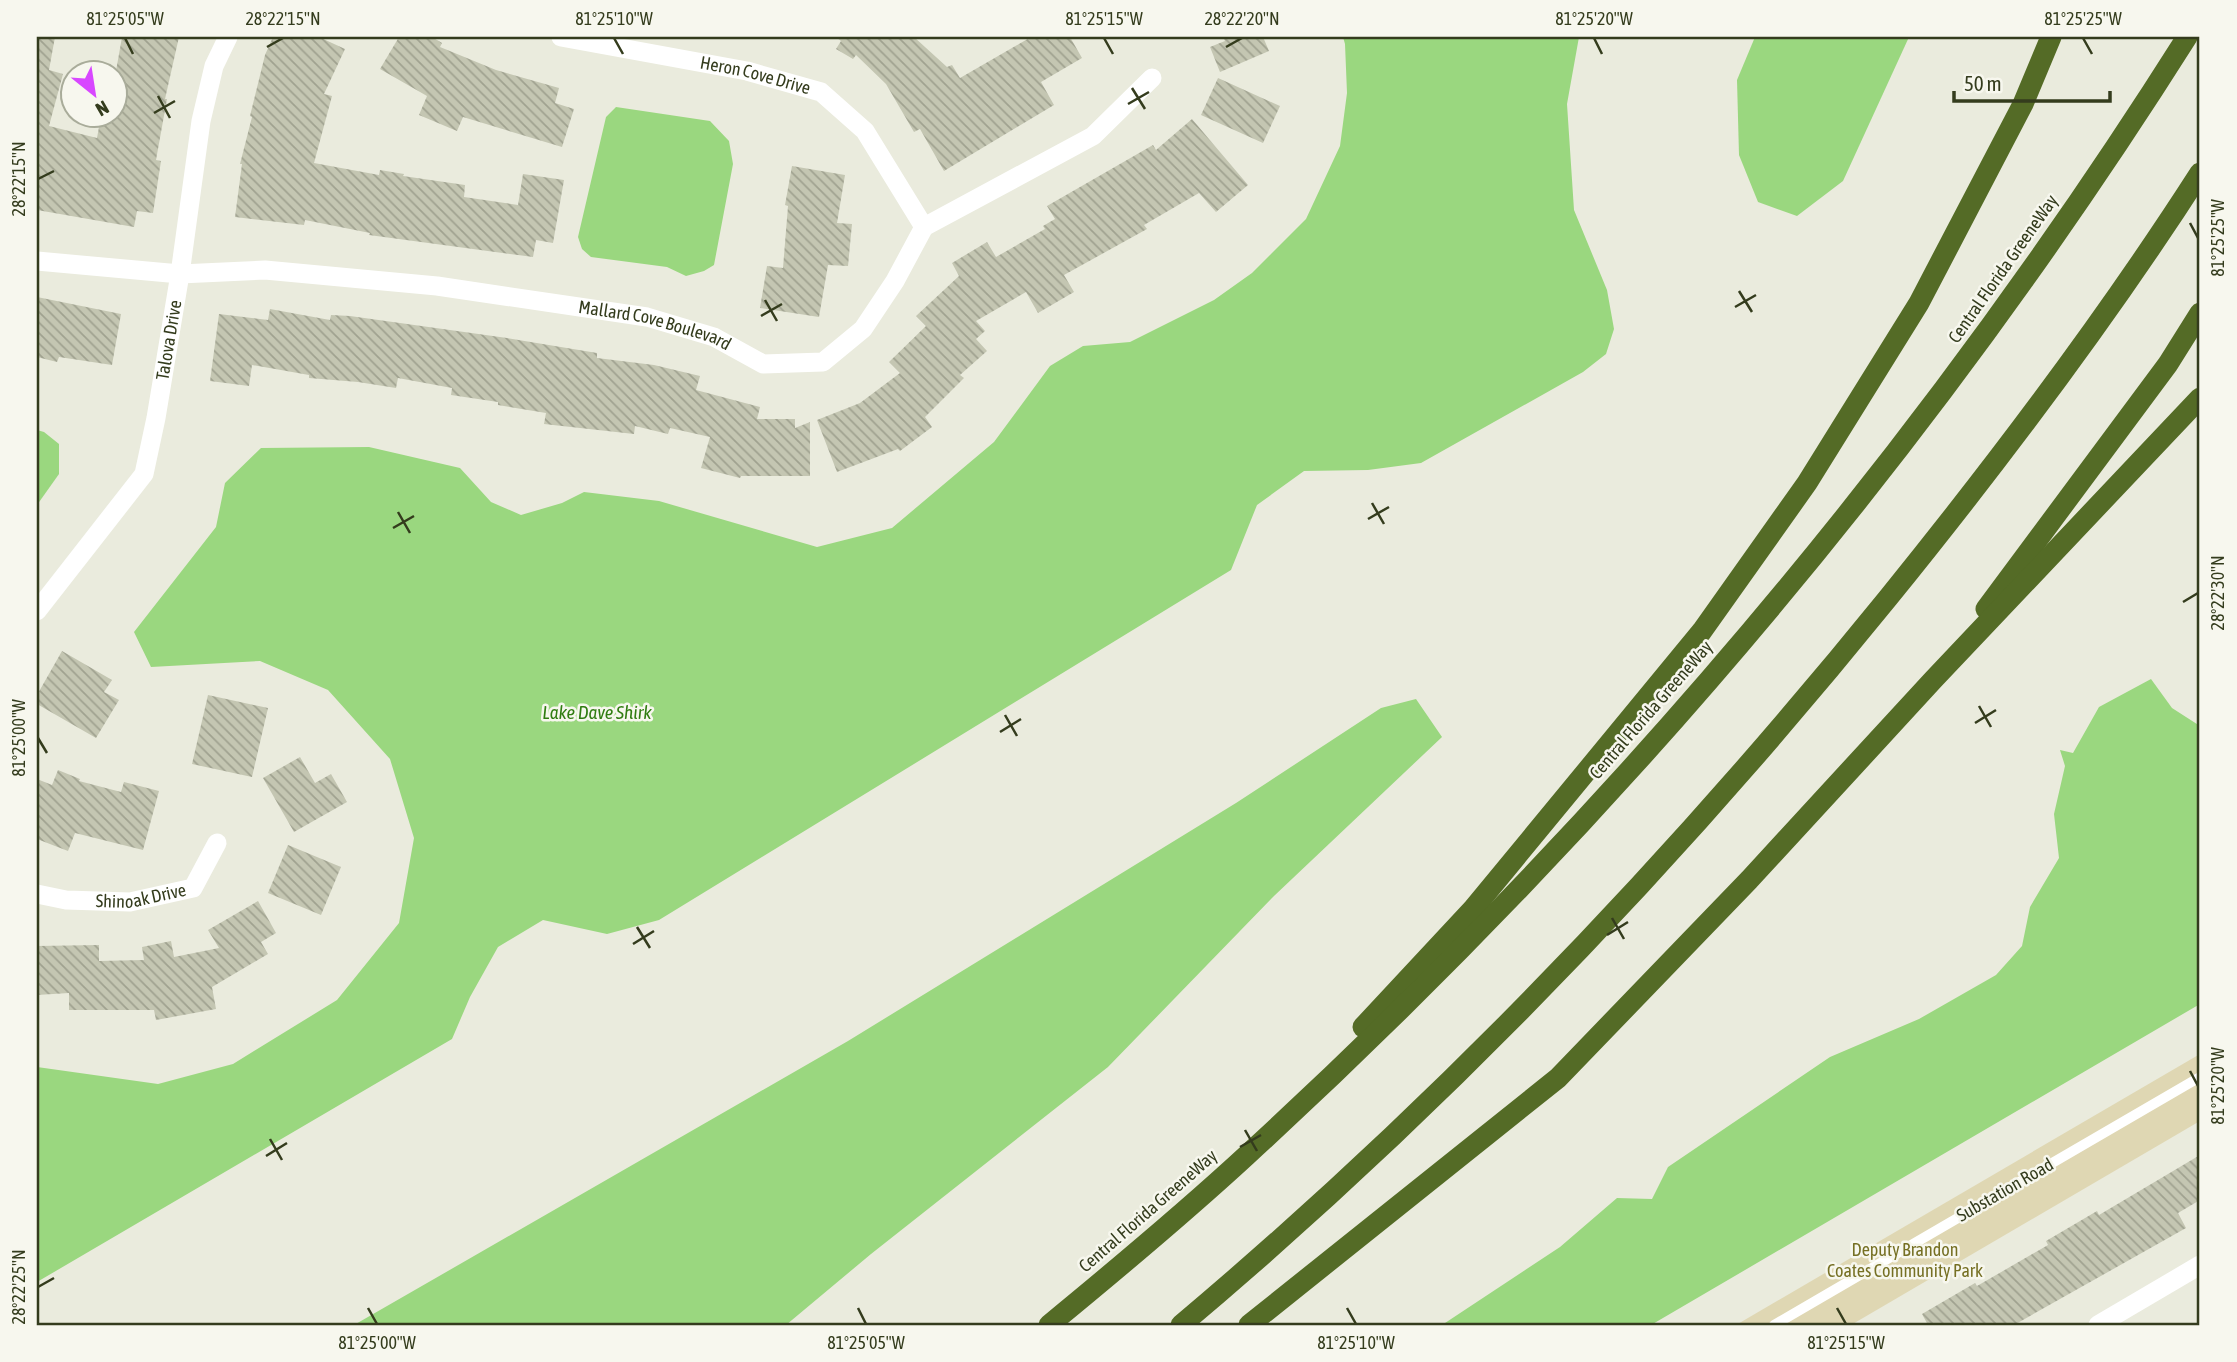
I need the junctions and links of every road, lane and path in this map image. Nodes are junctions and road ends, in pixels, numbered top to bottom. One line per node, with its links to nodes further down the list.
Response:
1 (228, 37): 9 (street, Talova Drive)
2 (561, 37): 7 (street, Heron Cove Drive)
3 (2052, 37): 17 (highway)
4 (2187, 37): 17 (highway, Central Florida GreeneWay)
5 (1152, 78): 7 (street)
6 (2200, 173): 20 (highway)
7 (924, 227): 9 (street, Mallard Cove Boulevard)
8 (37, 261): 9 (street, Mallard Cove Boulevard)
9 (180, 275): 12 (street, Talova Drive)
10 (2200, 313): 13 (highway)
11 (2200, 398): 13 (highway)
12 (37, 611)
13 (1933, 680): 21 (highway)
14 (217, 843): 15 (street, Shinoak Drive)
15 (37, 894)
16 (2200, 1077): 22 (lane, Substation Road)
17 (1160, 1232): 19 (highway, Central Florida GreeneWay)
18 (2200, 1265): 23 (street)
19 (1049, 1325)
20 (1181, 1325)
21 (1249, 1325)
22 (1774, 1325)
23 (2098, 1325)

